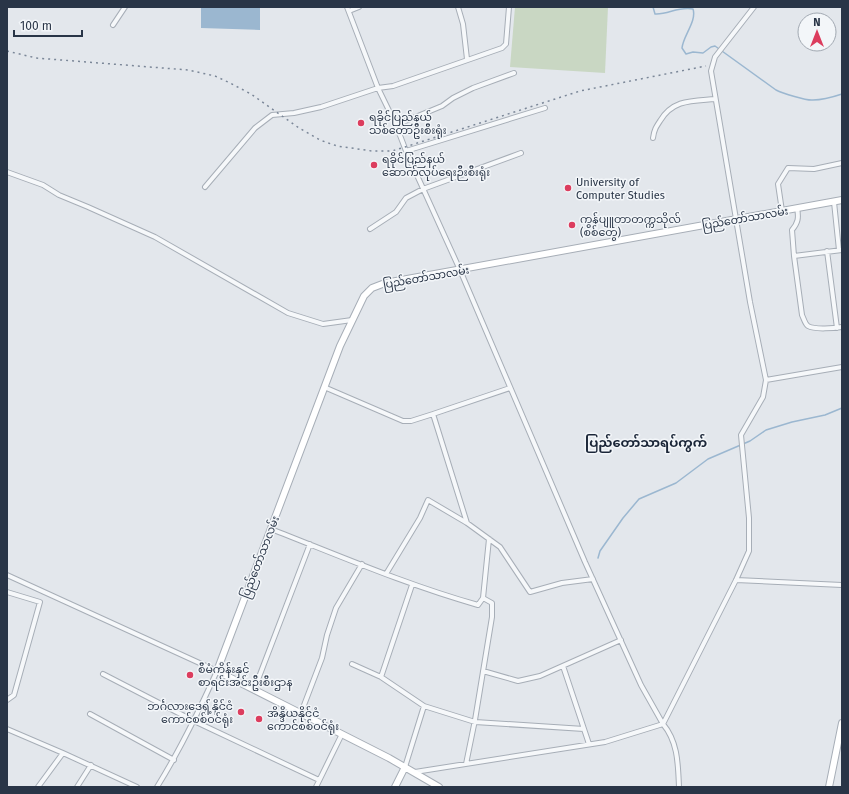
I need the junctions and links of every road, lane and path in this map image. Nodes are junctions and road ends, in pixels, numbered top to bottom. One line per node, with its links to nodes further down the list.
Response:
1 (124, 7): 7 (street)
2 (359, 7): 6 (street)
3 (458, 7): 8 (street)
4 (509, 7): 8 (street)
5 (755, 7): 11 (street)
6 (348, 9): 10 (street)
7 (113, 25)
8 (467, 59): 10 (street)
9 (514, 73): 13 (street)
10 (378, 88): 13 (street); 19 (street)
11 (715, 99): 14 (street); 25 (street)
12 (545, 108): 15 (street)
13 (396, 125): 15 (street)
14 (653, 138)
15 (406, 151): 20 (street)
16 (521, 153): 20 (street)
17 (842, 163): 24 (street)
18 (7, 172): 31 (street)
19 (206, 187)
20 (423, 189): 26 (street); 30 (street)
21 (842, 200): 22 (street, ပြည်တော်သာလမ်း)
22 (834, 202): 23 (street, ပြည်တော်သာလမ်း); 27 (street)
23 (797, 208): 24 (street, ပြည်တော်သာလမ်း); 29 (street)
24 (782, 211): 25 (street, ပြည်တော်သာလမ်း)
25 (736, 219): 30 (street, ပြည်တော်သာလမ်း); 34 (street)
26 (370, 229)
27 (840, 250): 28 (street)
28 (827, 251): 29 (street); 32 (street)
29 (794, 256): 32 (street)
30 (460, 270): 31 (street, ပြည်တော်သာလမ်း); 36 (street)
31 (352, 320): 35 (street, ပြည်တော်သာလမ်း)
32 (840, 327)
33 (842, 367): 34 (street)
34 (766, 380): 46 (street)
35 (324, 387): 37 (street); 39 (street, ပြည်တော်သာလမ်း)
36 (510, 388): 37 (street); 45 (street)
37 (433, 414): 38 (street)
38 (467, 523): 40 (street); 43 (street)
39 (271, 529): 41 (street); 54 (street, ပြည်တော်သာလမ်း)
40 (489, 539): 45 (street); 50 (street)
41 (310, 544): 42 (street); 58 (street)
42 (362, 564): 43 (street); 61 (street)
43 (386, 574): 47 (street)
44 (7, 575): 54 (street)
45 (593, 579): 51 (street)
46 (736, 580): 48 (street); 66 (street)
47 (412, 585): 50 (street); 57 (street)
48 (842, 585)
49 (7, 592): 59 (street)
50 (483, 598): 55 (street)
51 (621, 640): 53 (street); 66 (street)
52 (352, 664): 57 (street)
53 (563, 666): 55 (street); 68 (street)
54 (217, 672): 58 (street); 63 (street)
55 (483, 672): 64 (street)
56 (103, 674): 63 (street)
57 (381, 677): 60 (street)
58 (254, 690): 61 (street)
59 (7, 700)
60 (424, 706): 64 (street); 75 (street)
61 (301, 713): 69 (street)
62 (90, 714): 72 (street)
63 (194, 721): 72 (street); 77 (street)
64 (475, 722): 68 (street); 73 (street)
65 (842, 723): 86 (street)
66 (663, 724): 70 (street); 85 (street)
67 (7, 729): 71 (street)
68 (584, 729): 70 (street)
69 (342, 734): 75 (street); 77 (street)
70 (589, 744): 73 (street)
71 (63, 753): 74 (street); 78 (street)
72 (174, 760): 81 (street)
73 (466, 764): 76 (street)
74 (91, 765): 79 (street); 80 (street)
75 (405, 767): 76 (street); 83 (street)
76 (415, 772): 84 (street)
77 (319, 780): 82 (street)
78 (38, 787)
79 (77, 787)
80 (137, 787)
81 (157, 787)
82 (316, 787)
83 (395, 787)
84 (439, 787)
85 (679, 787)
86 (830, 787)

